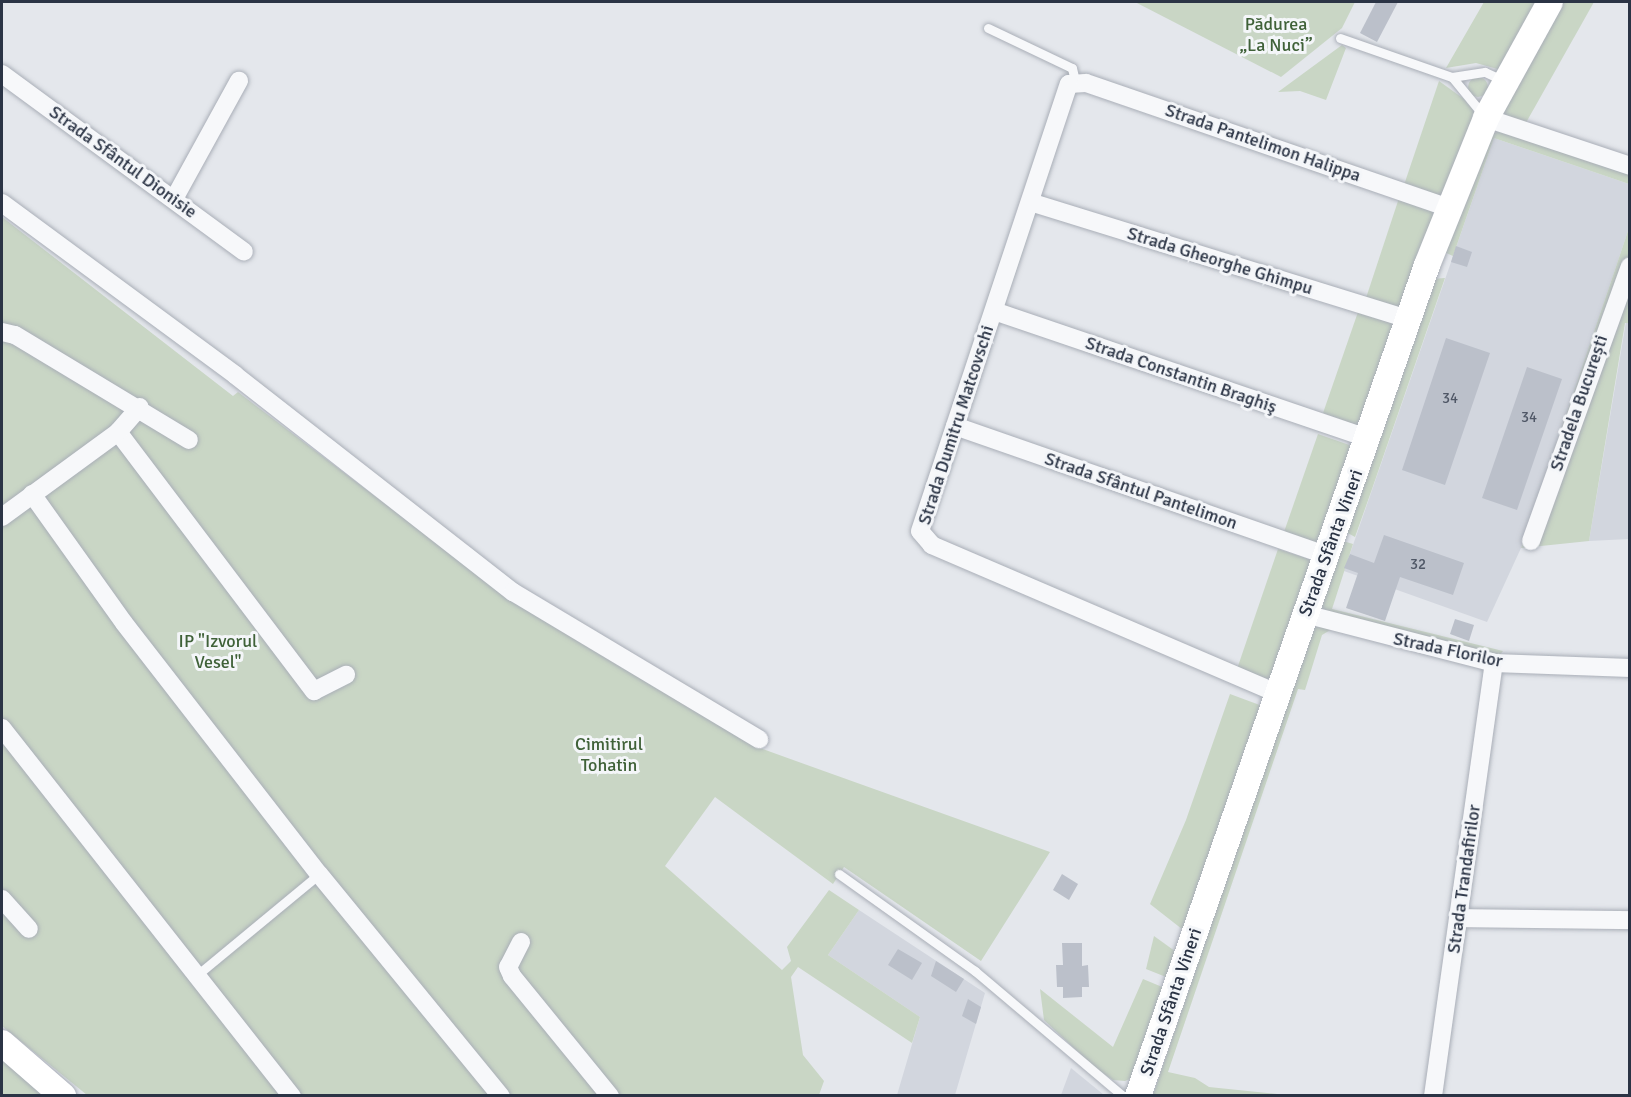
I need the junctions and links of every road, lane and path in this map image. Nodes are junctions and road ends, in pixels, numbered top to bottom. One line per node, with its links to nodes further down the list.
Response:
1 (1550, 2): 8 (street, Strada Sfânta Vineri)
2 (988, 28): 7 (lane)
3 (1340, 38): 5 (lane)
4 (2, 74): 11 (street, Strada Sfântul Dionisie)
5 (1452, 77): 8 (lane); 9 (lane)
6 (239, 81): 11 (street)
7 (1075, 81): 12 (street, Strada Dumitru Matcovschi); 14 (street, Strada Pantelimon Halippa)
8 (1504, 81): 9 (street, Strada Sfânta Vineri)
9 (1486, 118): 10 (street); 14 (street, Strada Sfânta Vineri)
10 (1629, 166)
11 (174, 199): 15 (street, Strada Sfântul Dionisie)
12 (1030, 202): 17 (street, Strada Dumitru Matcovschi); 18 (street, Strada Gheorghe Ghimpu)
13 (2, 203): 35 (street)
14 (1450, 208): 18 (street, Strada Sfânta Vineri)
15 (244, 252)
16 (1629, 266): 27 (street, Stradela București)
17 (994, 311): 21 (street, Strada Dumitru Matcovschi); 23 (street, Strada Constantin Braghiş)
18 (1411, 320): 23 (street, Strada Sfânta Vineri)
19 (2, 332): 20 (street)
20 (140, 407): 22 (street); 24 (street)
21 (955, 426): 28 (street, Strada Sfântul Pantelimon); 33 (street, Strada Dumitru Matcovschi)
22 (118, 432): 25 (street); 32 (street)
23 (1368, 438): 28 (street, Strada Sfânta Vineri)
24 (189, 440)
25 (32, 494): 26 (street); 36 (street)
26 (2, 517)
27 (1532, 542)
28 (1326, 555): 29 (street, Strada Sfânta Vineri)
29 (1305, 614): 30 (street, Strada Florilor); 33 (street, Strada Sfânta Vineri)
30 (1494, 663): 31 (street, Strada Florilor); 39 (street, Strada Trandafirilor)
31 (1629, 668)
32 (346, 675)
33 (1279, 694): 50 (street, Strada Sfânta Vineri)
34 (2, 728): 43 (street)
35 (759, 739)
36 (319, 874): 43 (lane); 47 (street)
37 (839, 874): 49 (lane, Strada Sfânta Vineri)
38 (2, 899): 41 (street)
39 (1459, 918): 40 (street); 51 (street, Strada Trandafirilor)
40 (1629, 920)
41 (29, 929)
42 (521, 942): 48 (street)
43 (197, 975): 46 (street)
44 (2, 1043): 45 (street)
45 (63, 1095)
46 (292, 1095)
47 (501, 1095)
48 (610, 1095)
49 (1123, 1095)
50 (1138, 1095)
51 (1433, 1095)

